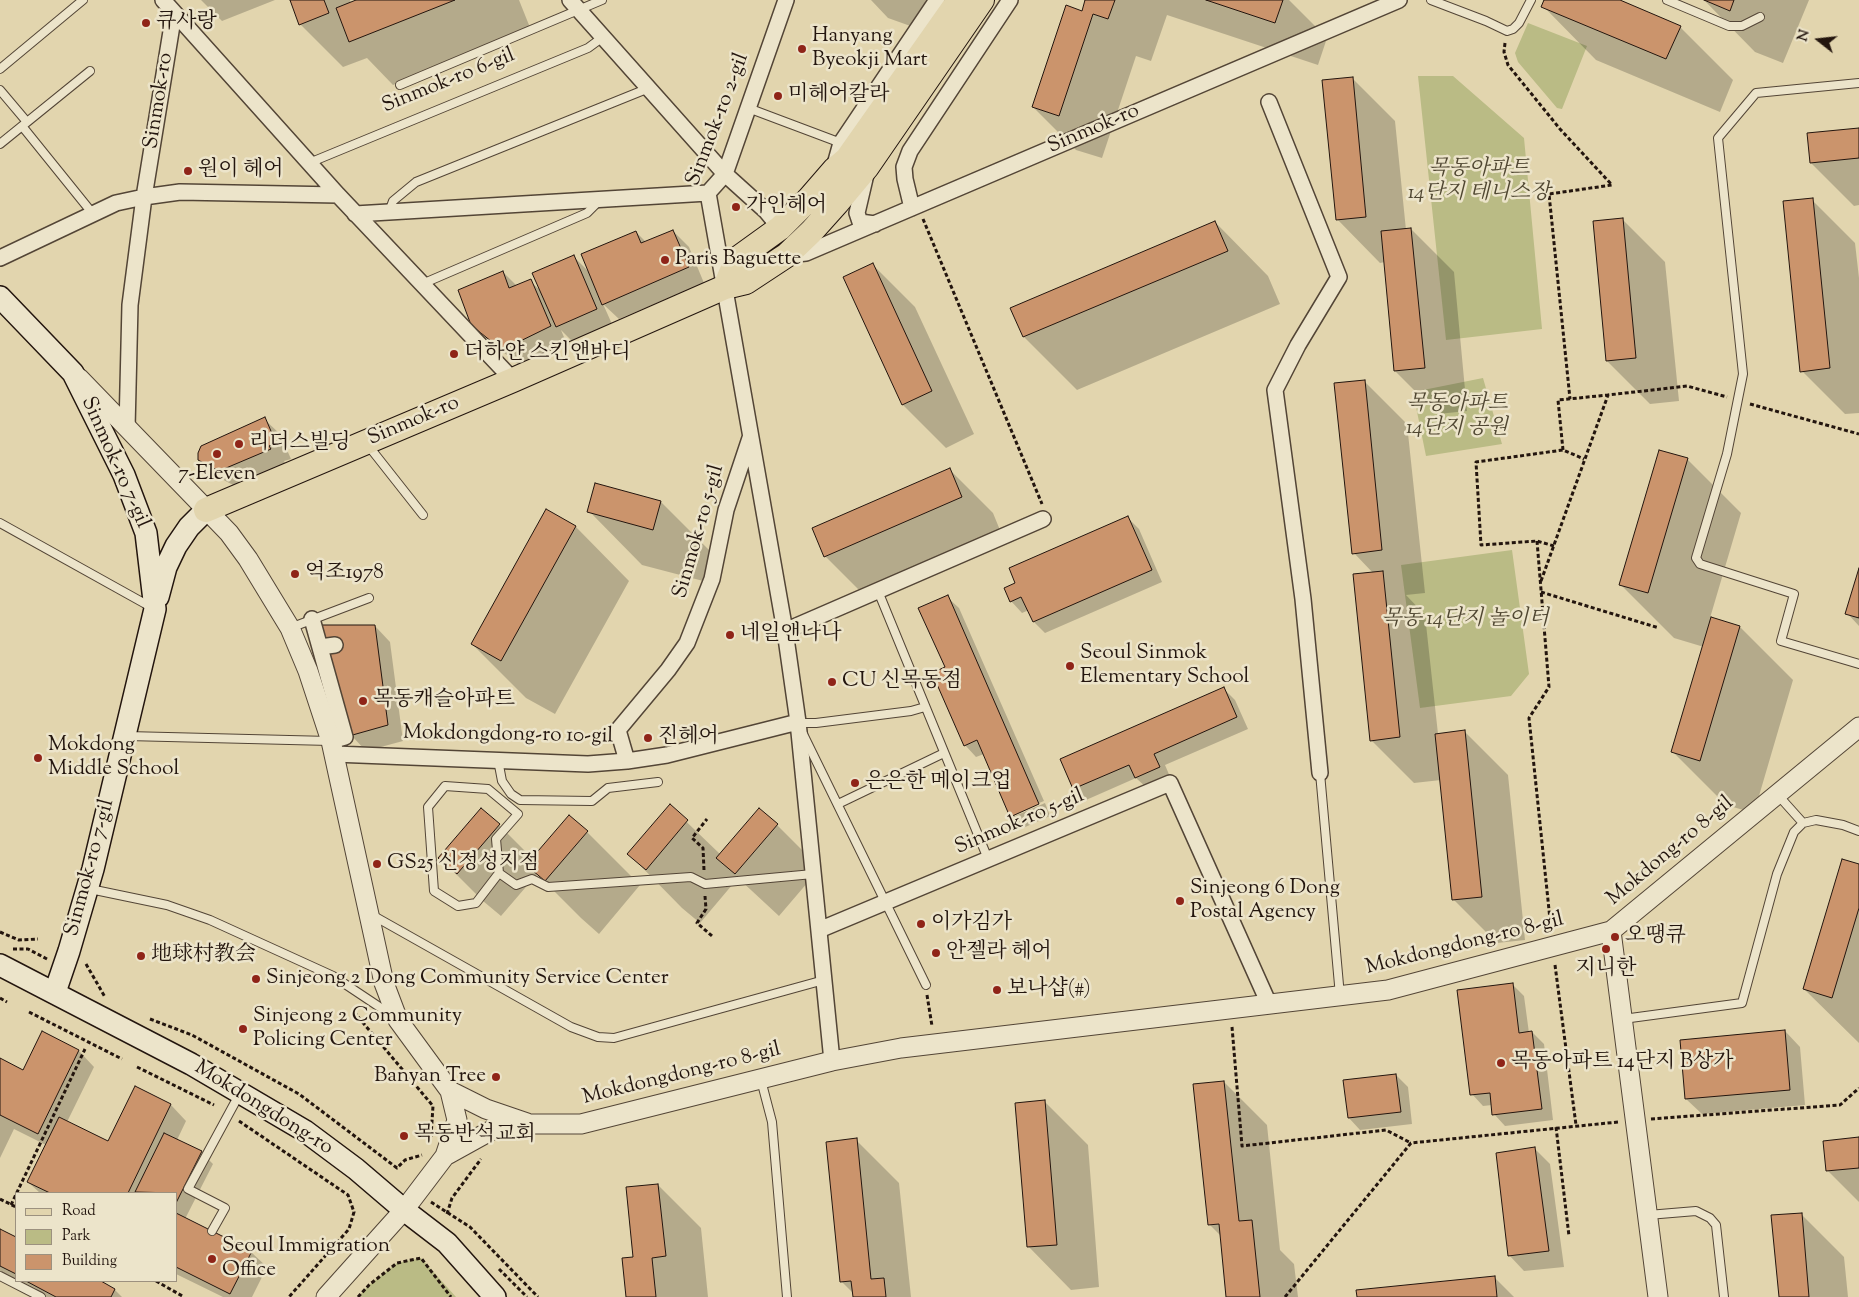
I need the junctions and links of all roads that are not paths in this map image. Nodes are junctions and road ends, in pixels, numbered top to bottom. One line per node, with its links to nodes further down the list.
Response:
1 (83, 0): 17 (lane)
2 (163, 0): 14 (street)
3 (602, 0): 13 (lane)
4 (786, 0): 24 (street, Sinmok-ro 2-gil)
5 (937, 0): 26 (street)
6 (959, 0): 30 (main road)
7 (982, 0): 29 (main road, Sinmok-ro)
8 (1010, 0): 37 (street)
9 (1399, 0): 37 (street, Sinmok-ro)
10 (1431, 0): 11 (lane)
11 (1531, 0)
12 (1667, 0): 15 (lane)
13 (574, 5): 16 (street); 20 (lane)
14 (174, 13): 28 (street); 34 (street, Sinmok-ro)
15 (1760, 17)
16 (603, 37): 21 (street); 28 (lane, Sinmok-ro 6-gil)
17 (0, 69)
18 (90, 71): 25 (lane)
19 (1859, 83): 64 (lane)
20 (400, 84)
21 (648, 88): 31 (street); 36 (lane)
22 (0, 90): 25 (lane)
23 (1269, 102): 73 (street)
24 (748, 108): 26 (lane); 31 (street, Sinmok-ro 2-gil)
25 (25, 124): 27 (lane); 38 (lane)
26 (841, 143): 30 (street)
27 (0, 144)
28 (309, 163): 33 (street)
29 (868, 166): 40 (street); 42 (main road, Sinmok-ro)
30 (834, 170): 41 (main road)
31 (725, 174): 32 (street, Sinmok-ro 2-gil); 41 (street)
32 (708, 193): 35 (street); 45 (street, Sinmok-ro 2-gil)
33 (338, 196): 34 (street); 39 (street)
34 (144, 197): 38 (street); 49 (street, Sinmok-ro)
35 (600, 200): 36 (street); 44 (lane)
36 (389, 212): 39 (street)
37 (917, 212): 40 (street, Sinmok-ro)
38 (93, 214): 43 (street)
39 (355, 214): 44 (street)
40 (874, 224): 42 (street, Sinmok-ro)
41 (780, 228): 45 (main road)
42 (787, 254): 45 (main road, Sinmok-ro)
43 (0, 258)
44 (422, 284): 48 (street)
45 (726, 287): 48 (main road, Sinmok-ro); 50 (street, Sinmok-ro 5-gil)
46 (0, 297): 47 (main road)
47 (73, 373): 49 (street); 58 (main road, Sinmok-ro 7-gil)
48 (513, 380): 51 (main road, Sinmok-ro)
49 (127, 428): 52 (street)
50 (751, 437): 61 (street, Sinmok-ro 5-gil); 72 (street, Sinmok-ro 5-gil)
51 (366, 442): 52 (main road, Sinmok-ro); 53 (lane)
52 (206, 510): 58 (main road); 60 (street)
53 (423, 515)
54 (1043, 519): 56 (street)
55 (0, 523): 58 (lane)
56 (878, 591): 61 (street); 65 (lane)
57 (369, 598): 59 (lane)
58 (155, 609): 68 (main road, Sinmok-ro 7-gil)
59 (312, 620): 60 (lane); 63 (street)
60 (290, 628): 69 (street)
61 (785, 632): 66 (street, Sinmok-ro 5-gil)
62 (335, 645): 63 (street)
63 (320, 647): 69 (street)
64 (1859, 664)
65 (925, 707): 66 (lane); 70 (lane)
66 (798, 722): 72 (street, Mokdongdong-ro 10-gil); 76 (lane, Sinmok-ro 5-gil); 81 (street, Sinmok-ro 5-gil)
67 (1859, 727): 75 (street, Mokdong-ro 8-gil)
68 (125, 736): 69 (lane); 82 (main road, Sinmok-ro 7-gil)
69 (332, 748): 71 (street, Mokdongdong-ro 10-gil); 84 (street)
70 (944, 753): 76 (lane); 79 (lane)
71 (498, 760): 72 (street, Mokdongdong-ro 10-gil); 74 (lane)
72 (627, 761)
73 (1320, 773): 91 (lane)
74 (658, 782)
75 (1777, 794): 77 (lane); 86 (street, Mokdong-ro 8-gil)
76 (838, 804): 83 (lane, Sinmok-ro 5-gil)
77 (1803, 824): 78 (lane); 93 (lane)
78 (1859, 831)
79 (988, 859): 83 (street, Sinmok-ro 5-gil); 92 (street, Sinmok-ro 5-gil)
80 (499, 873): 80 (lane); 81 (lane)
81 (813, 874): 85 (street, Sinmok-ro 5-gil)
82 (88, 888): 90 (main road, Sinmok-ro 7-gil); 94 (lane)
83 (886, 901): 85 (street, Sinmok-ro 5-gil); 89 (lane)
84 (369, 913): 88 (lane); 94 (street)
85 (818, 930): 88 (street, Sinmok-ro 5-gil)
86 (1611, 931): 91 (street, Mokdongdong-ro 8-gil); 93 (street, Mokdong-ro 8-gil)
87 (0, 965): 90 (main road, Mokdongdong-ro)
88 (824, 980): 95 (street, Sinmok-ro 5-gil)
89 (926, 985)
90 (55, 992): 98 (main road, Mokdongdong-ro)
91 (1340, 996): 92 (street, Mokdongdong-ro 8-gil)
92 (1269, 1004): 95 (street, Mokdongdong-ro 8-gil)
93 (1623, 1019): 102 (street, Mokdong-ro 8-gil)
94 (398, 1020): 97 (street)
95 (832, 1061): 96 (street, Mokdongdong-ro 8-gil)
96 (761, 1080): 99 (street, Mokdongdong-ro 8-gil); 108 (lane)
97 (450, 1090): 99 (street); 100 (street)
98 (240, 1093): 101 (main road, Mokdongdong-ro); 103 (lane)
99 (529, 1124): 100 (street, Mokdongdong-ro 8-gil)
100 (438, 1155): 101 (street)
101 (404, 1210): 106 (street); 107 (main road, Mokdongdong-ro)
102 (1647, 1215): 109 (street, Mokdong-ro 8-gil); 110 (lane)
103 (212, 1231)
104 (0, 1276): 105 (lane)
105 (41, 1297)
106 (326, 1297)
107 (494, 1297)
108 (787, 1297)
109 (1658, 1297)
110 (1724, 1297)

